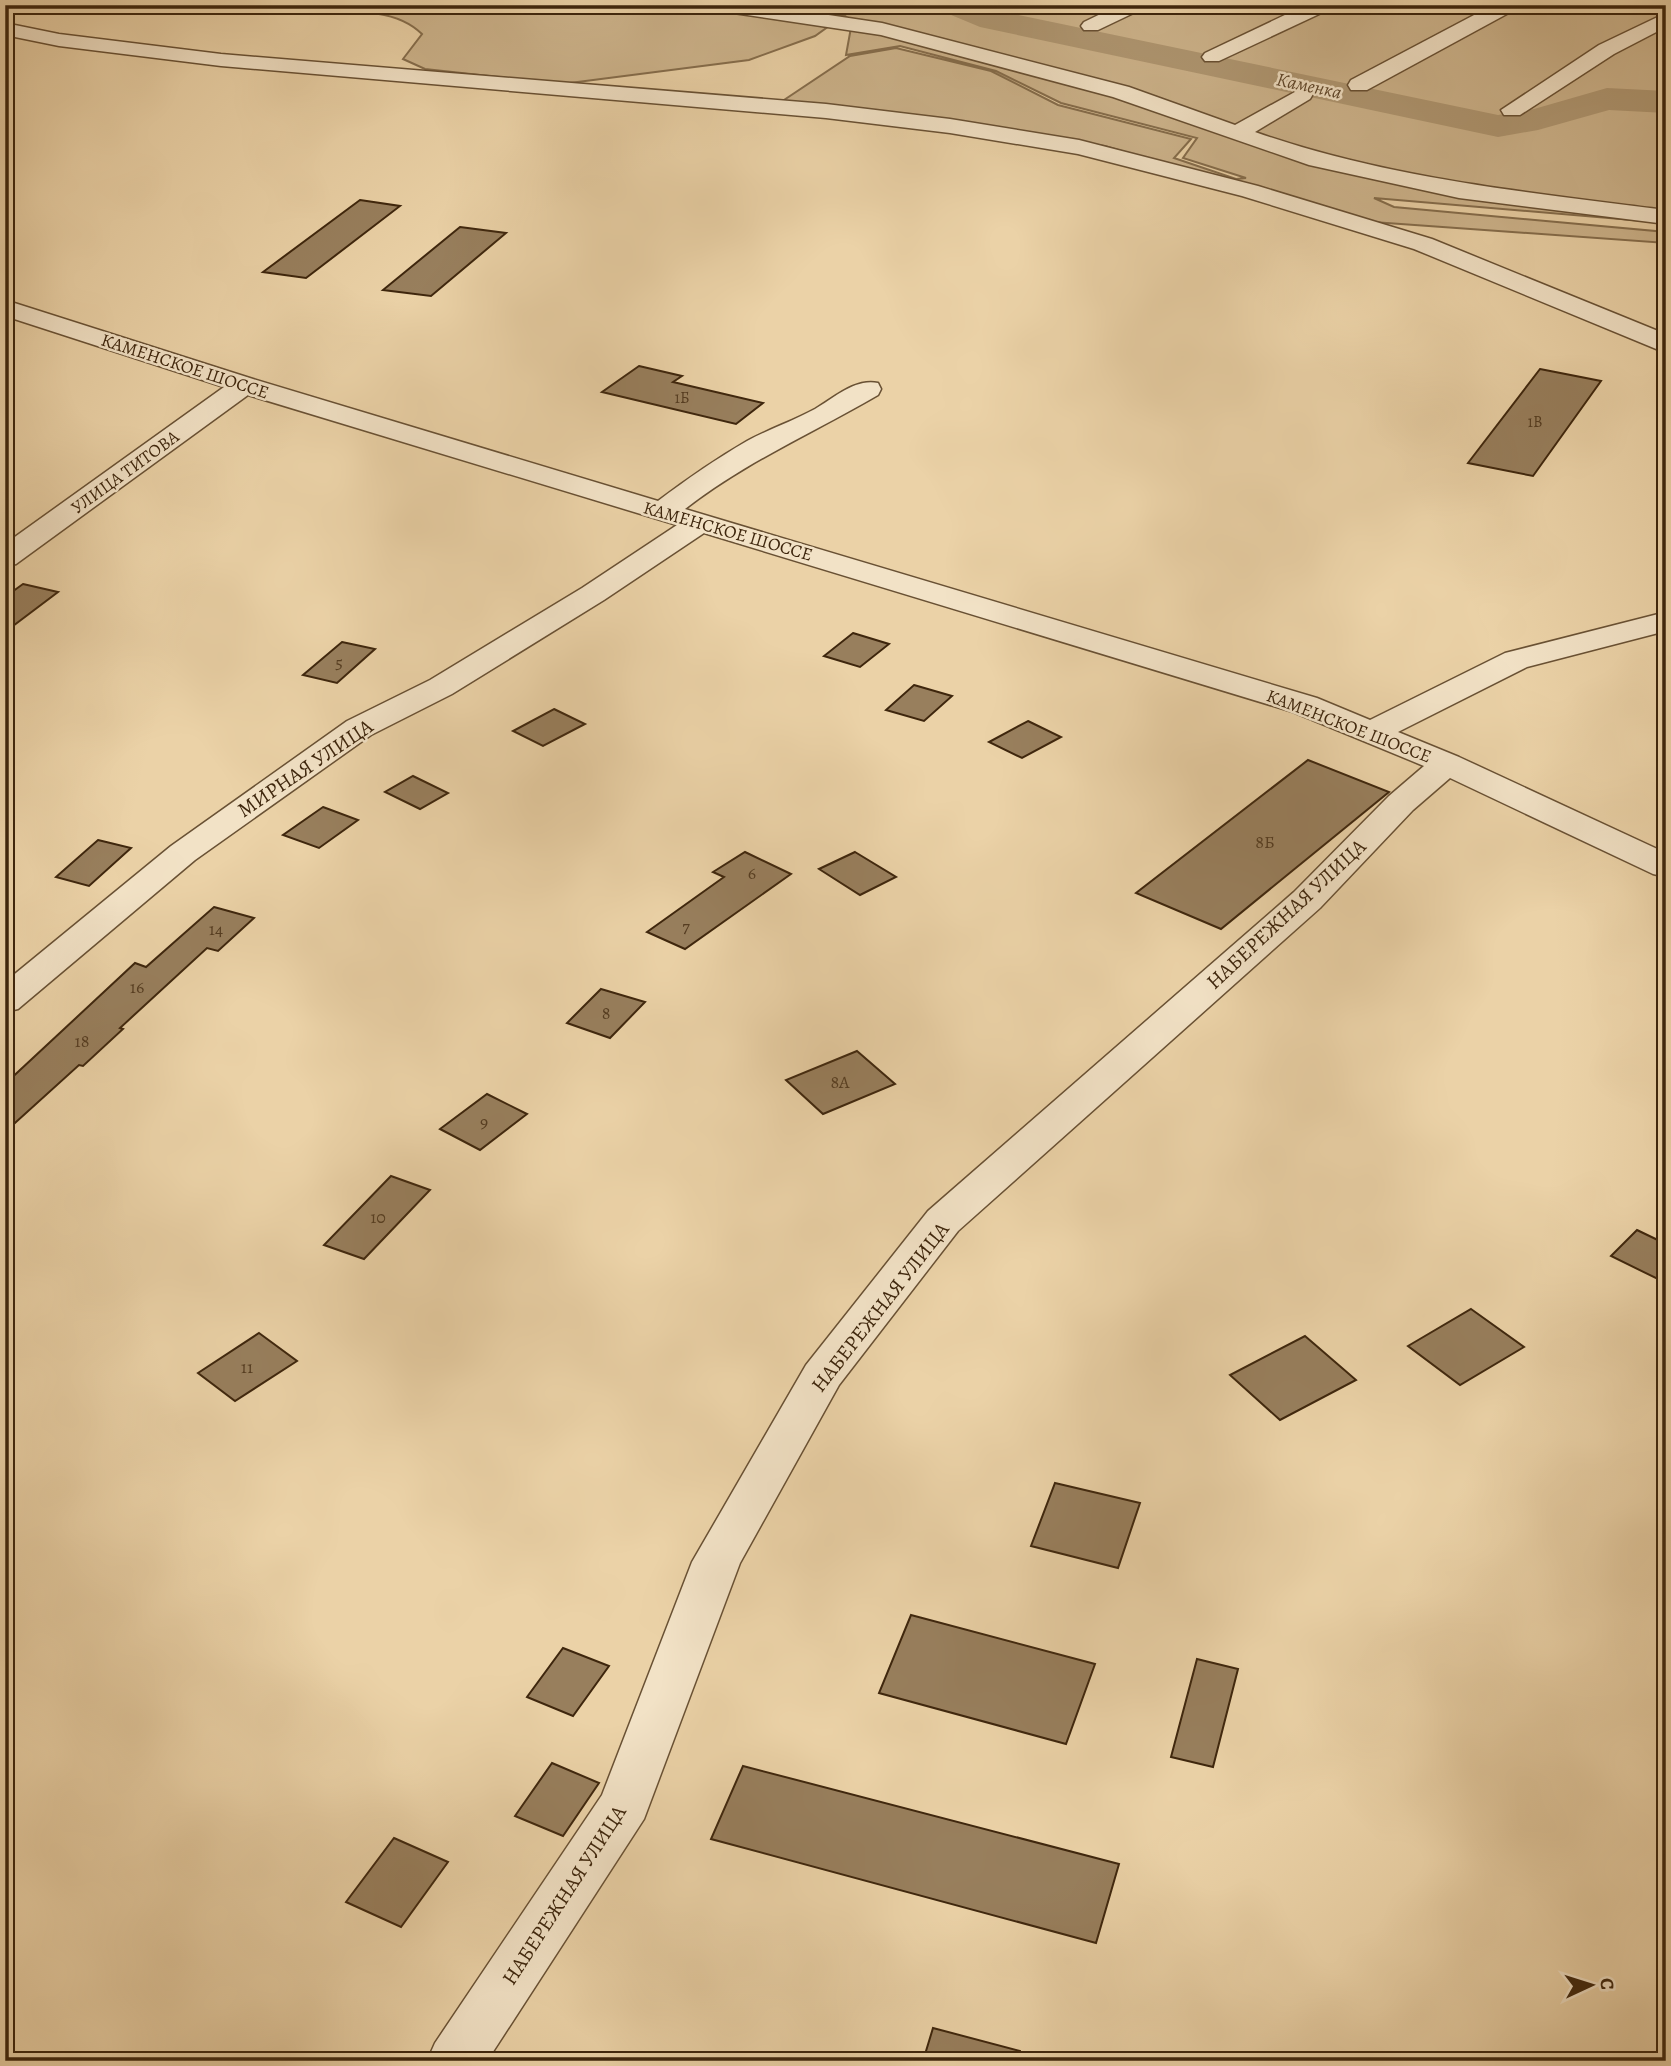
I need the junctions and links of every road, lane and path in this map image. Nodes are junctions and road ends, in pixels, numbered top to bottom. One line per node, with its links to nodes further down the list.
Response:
1 (720, 5): 10 (street)
2 (1135, 5): 7 (street)
3 (1324, 5): 12 (street)
4 (1508, 5): 13 (street)
5 (1666, 19): 15 (street)
6 (949, 24): 10 (street)
7 (1091, 26)
8 (5, 29): 9 (street)
9 (30, 35): 11 (street); 19 (street)
10 (912, 37): 16 (street)
11 (5, 47)
12 (1212, 57)
13 (1359, 85)
14 (1302, 94): 16 (street)
15 (1512, 110)
16 (1237, 133): 17 (street)
17 (1666, 217)
18 (5, 309): 20 (street, КАМЕНСКОЕ ШОССЕ)
19 (1666, 345)
20 (244, 385): 22 (street, КАМЕНСКОЕ ШОССЕ); 24 (street, УЛИЦА ТИТОВА)
21 (868, 389): 22 (street)
22 (662, 512): 23 (street, КАМЕНСКОЕ ШОССЕ)
23 (699, 523): 26 (street, КАМЕНСКОЕ ШОССЕ); 29 (street, МИРНАЯ УЛИЦА)
24 (5, 558)
25 (1666, 621): 26 (street)
26 (1371, 732): 27 (street, КАМЕНСКОЕ ШОССЕ)
27 (1447, 764): 28 (street, КАМЕНСКОЕ ШОССЕ); 30 (street, НАБЕРЕЖНАЯ УЛИЦА)
28 (1666, 866)
29 (5, 1001)
30 (454, 2061)

